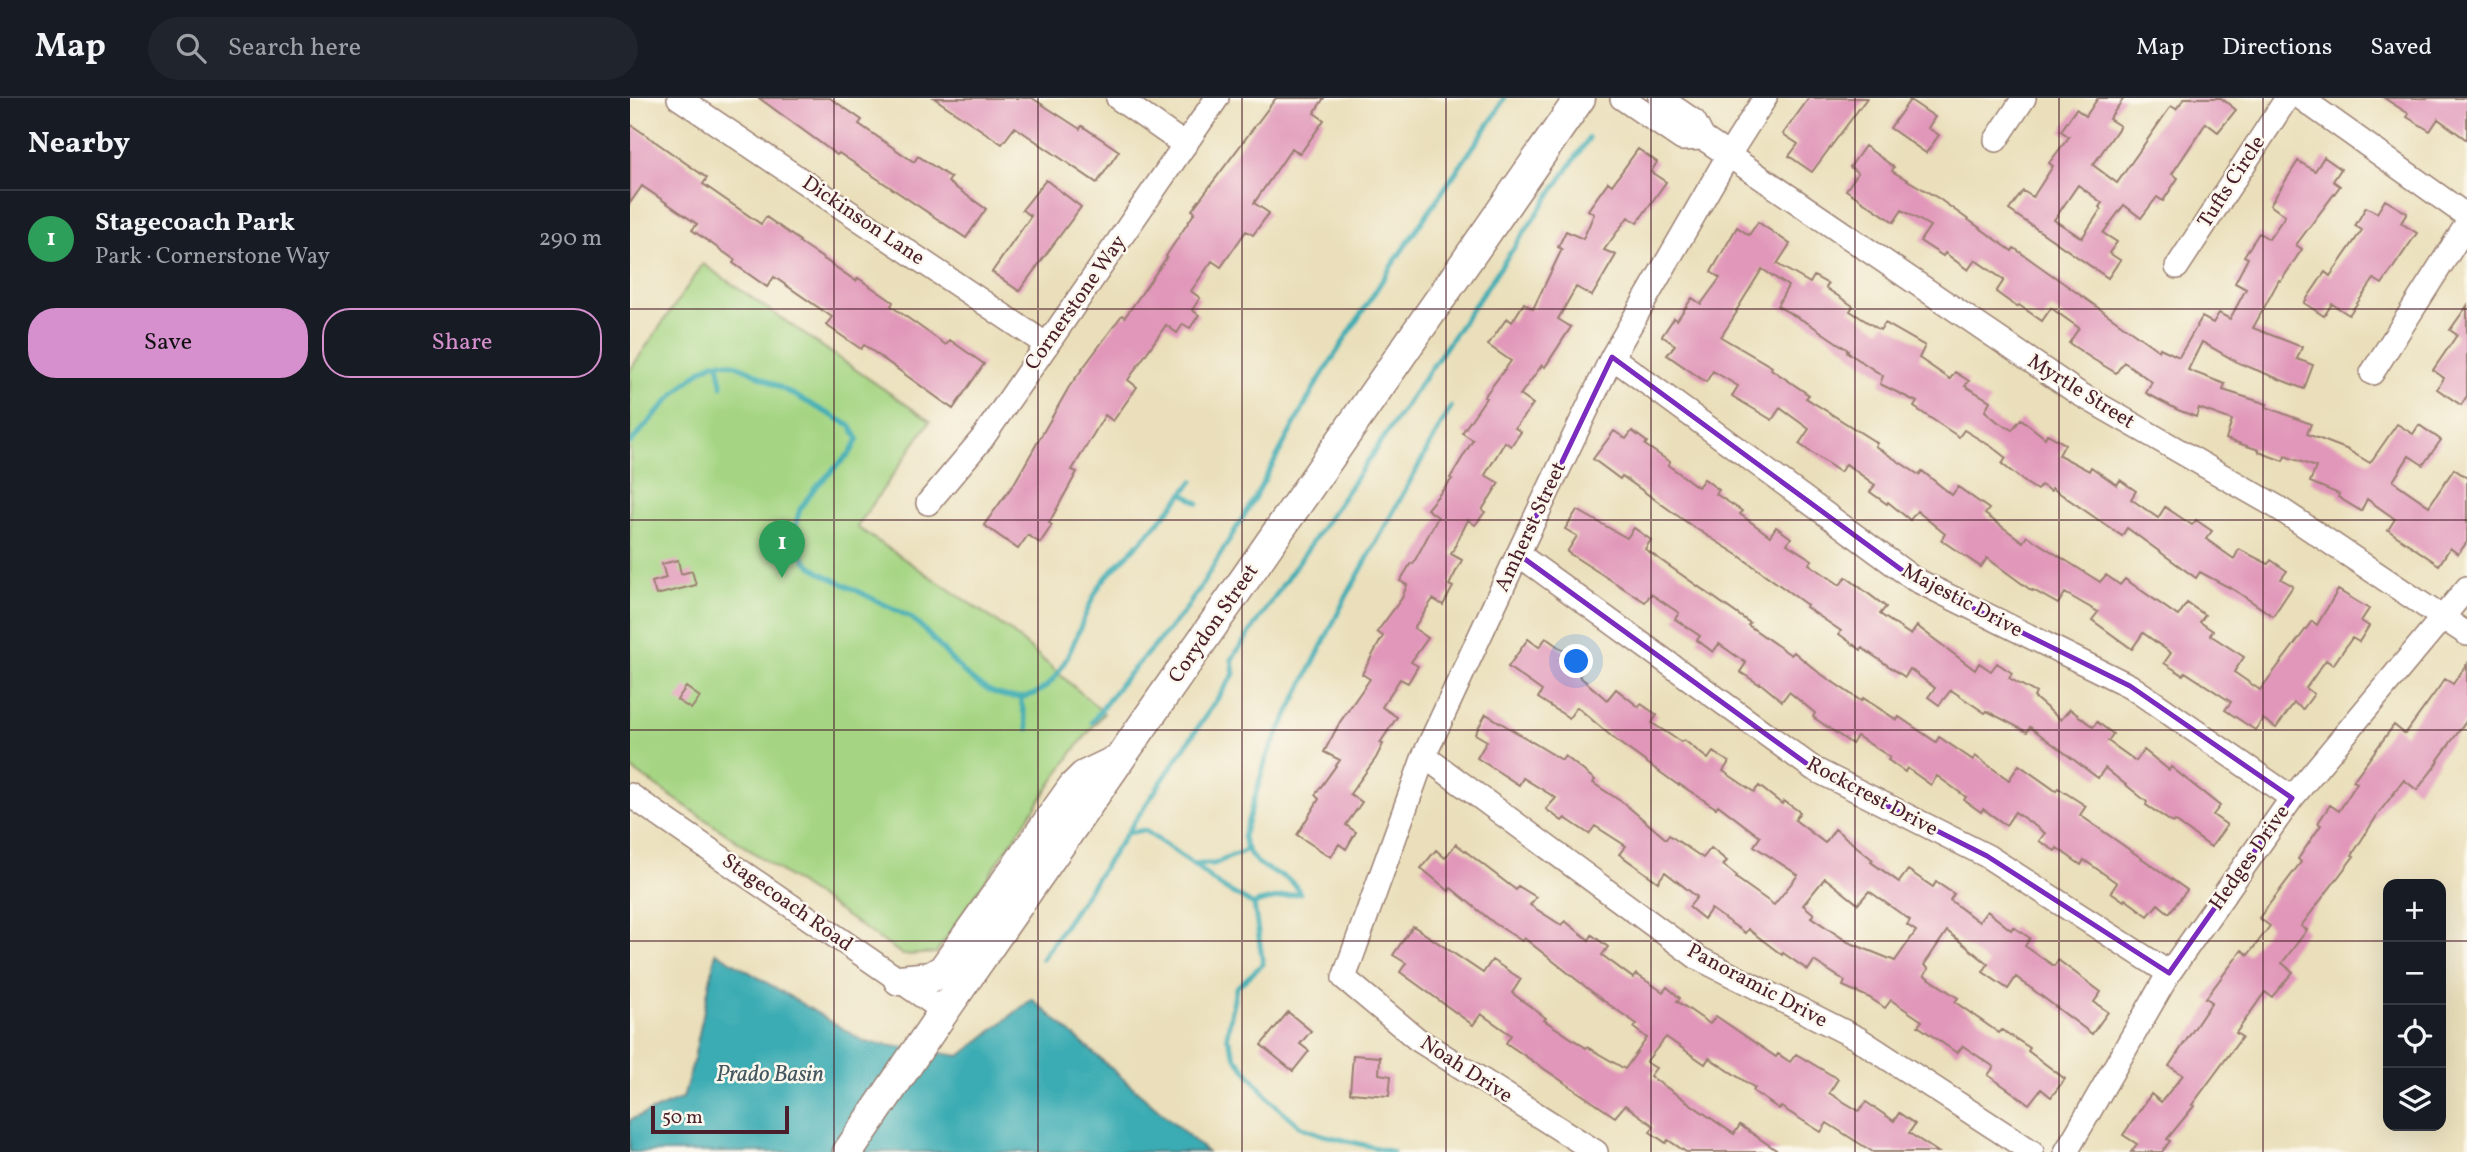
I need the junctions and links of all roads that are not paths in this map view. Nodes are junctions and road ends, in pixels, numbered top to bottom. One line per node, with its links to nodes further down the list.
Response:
1 (679, 98): 18 (street, Dickinson Lane)
2 (1118, 98): 13 (street)
3 (1217, 98): 13 (street, Cornerstone Way)
4 (1580, 98): 27 (main road, Corydon Street)
5 (1622, 98): 11 (street, Myrtle Street)
6 (1660, 98): 11 (street, Myrtle Street)
7 (1765, 98): 14 (street, Amherst Street)
8 (2024, 98): 12 (street)
9 (2287, 98): 17 (street, Tufts Circle)
10 (2301, 98): 15 (street)
11 (1703, 138): 14 (street, Myrtle Street)
12 (1996, 140)
13 (1185, 145): 18 (street, Cornerstone Way)
14 (1728, 156): 19 (street, Amherst Street); 24 (street, Myrtle Street)
15 (2467, 216)
16 (2467, 224): 20 (street)
17 (2177, 267)
18 (1047, 345): 21 (street, Cornerstone Way)
19 (1612, 357): 22 (street, Amherst Street); 29 (street, Majestic Drive)
20 (2371, 373)
21 (928, 503)
22 (1518, 554): 26 (street, Amherst Street); 30 (street, Rockcrest Drive)
23 (2467, 588): 24 (street, Hedges Drive)
24 (2442, 617): 25 (street, Myrtle Street); 29 (street, Hedges Drive)
25 (2467, 634)
26 (1424, 756): 31 (street, Amherst Street); 36 (street, Panoramic Drive)
27 (1120, 758): 32 (main road); 33 (main road, Corydon Street)
28 (630, 795): 32 (street, Stagecoach Road)
29 (2292, 798): 30 (street, Hedges Drive)
30 (2169, 973): 37 (street, Hedges Drive)
31 (1344, 978): 35 (street, Noah Drive)
32 (899, 980): 33 (street, Stagecoach Road)
33 (943, 1011): 34 (main road, Corydon Street)
34 (848, 1152)
35 (1596, 1152)
36 (2032, 1152)
37 (2066, 1152)

